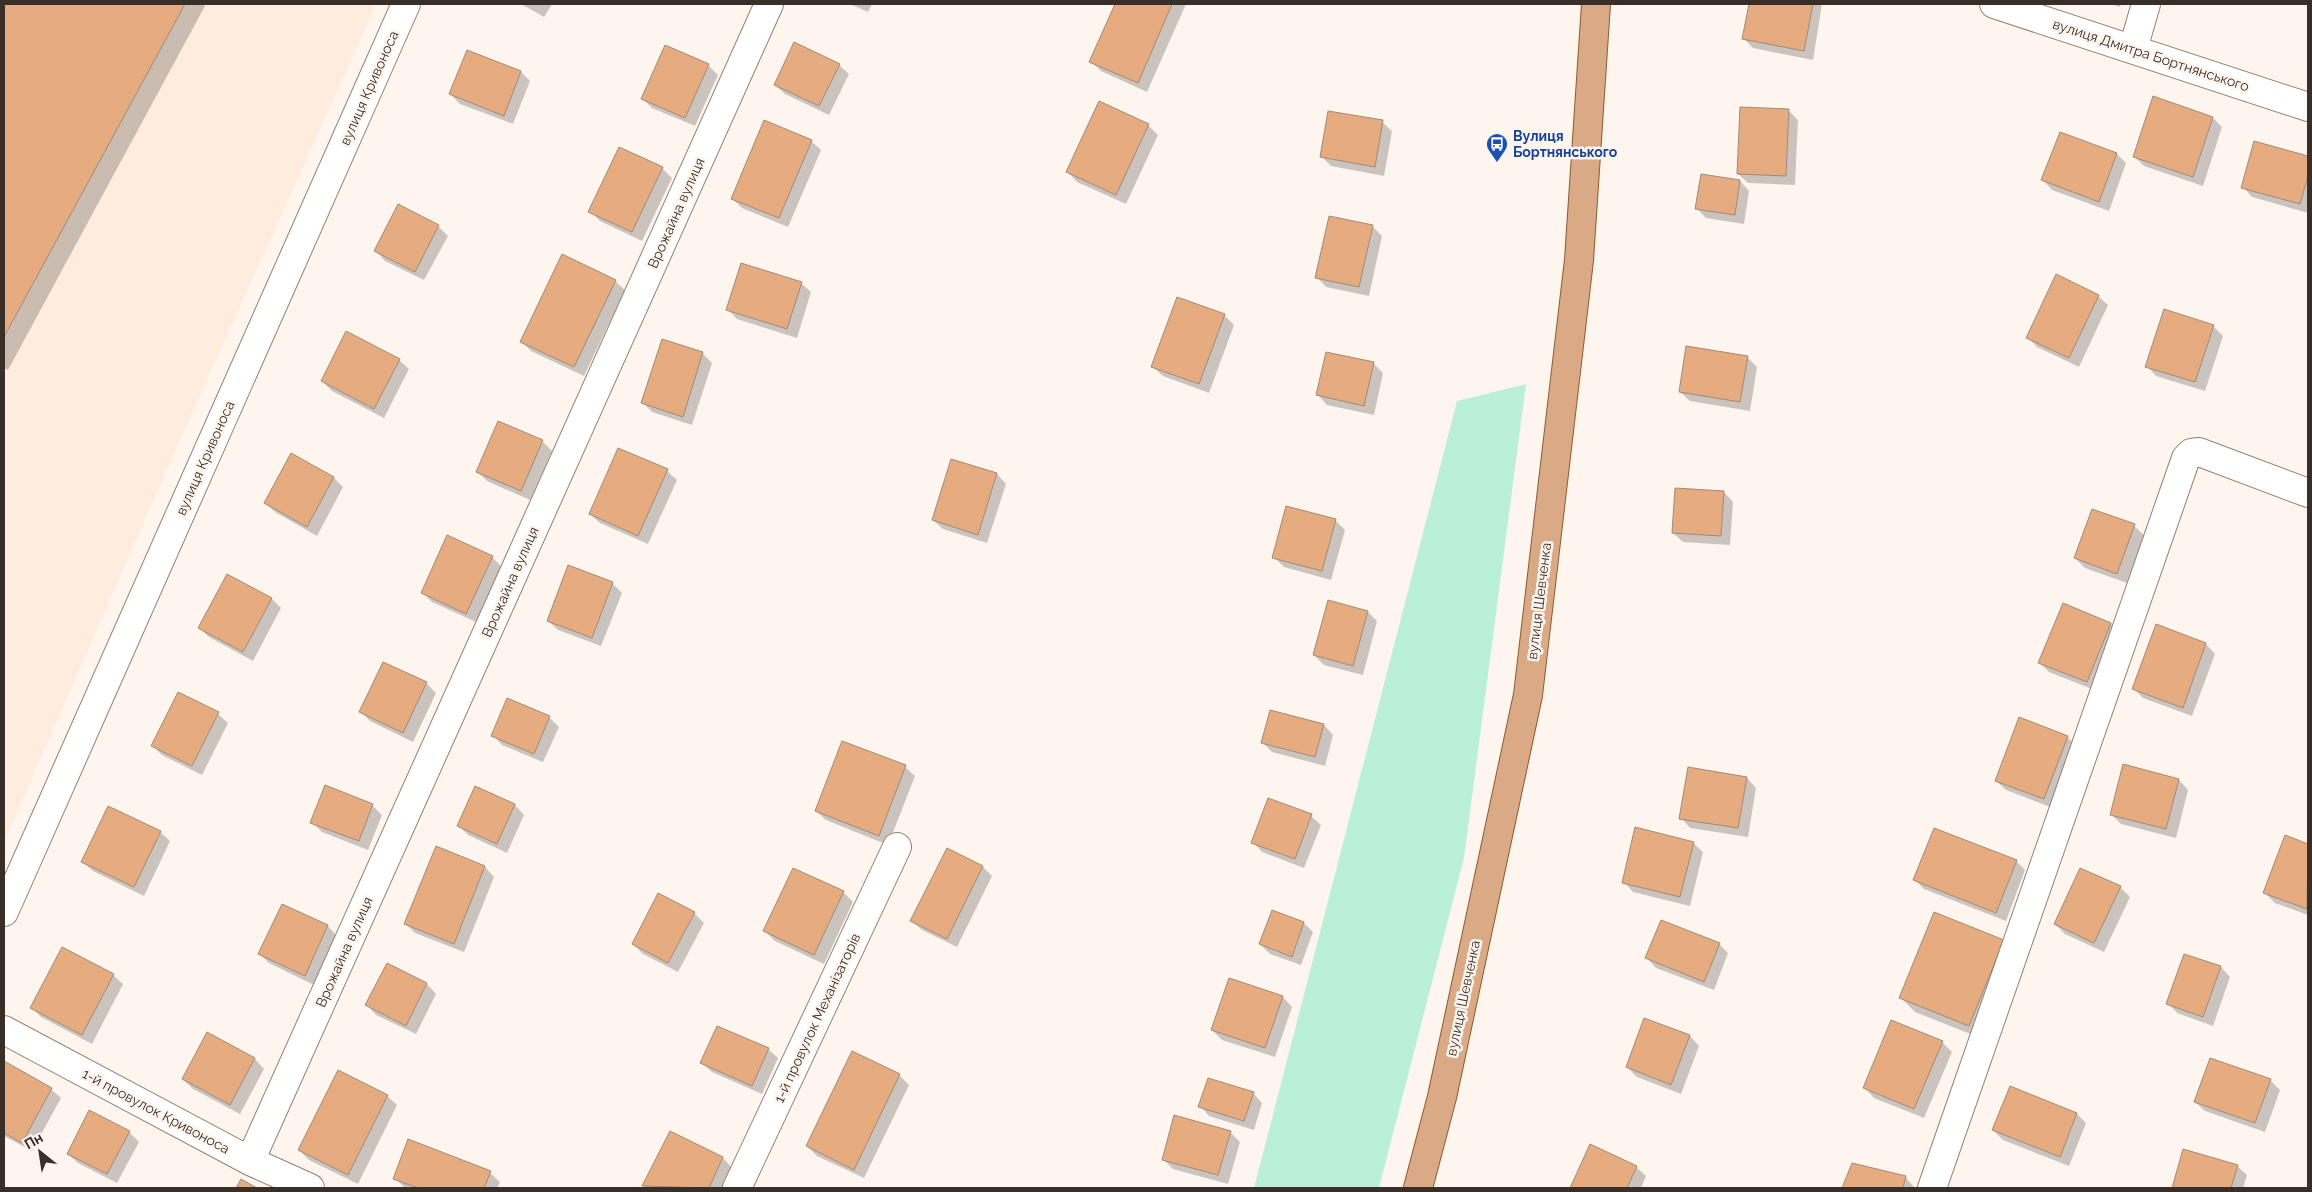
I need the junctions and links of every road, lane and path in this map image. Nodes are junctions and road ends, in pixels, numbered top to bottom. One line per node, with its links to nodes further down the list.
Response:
1 (406, 4): 10 (street, вулиця Кривоноса)
2 (769, 4): 12 (street, Врожайна вулиця)
3 (1596, 4): 15 (main road, вулиця Шевченка)
4 (1994, 4): 6 (street, вулиця Дмитра Бортнянського)
5 (2146, 4): 6 (street)
6 (2133, 49): 7 (street, вулиця Дмитра Бортнянського)
7 (2308, 108)
8 (2308, 493): 16 (street)
9 (897, 847): 14 (street, 1-й провулок Механізаторів)
10 (4, 912)
11 (4, 1030): 12 (street, 1-й провулок Кривоноса)
12 (250, 1161): 13 (street, 1-й провулок Кривоноса)
13 (310, 1188)
14 (738, 1188)
15 (1418, 1188)
16 (1932, 1188)

